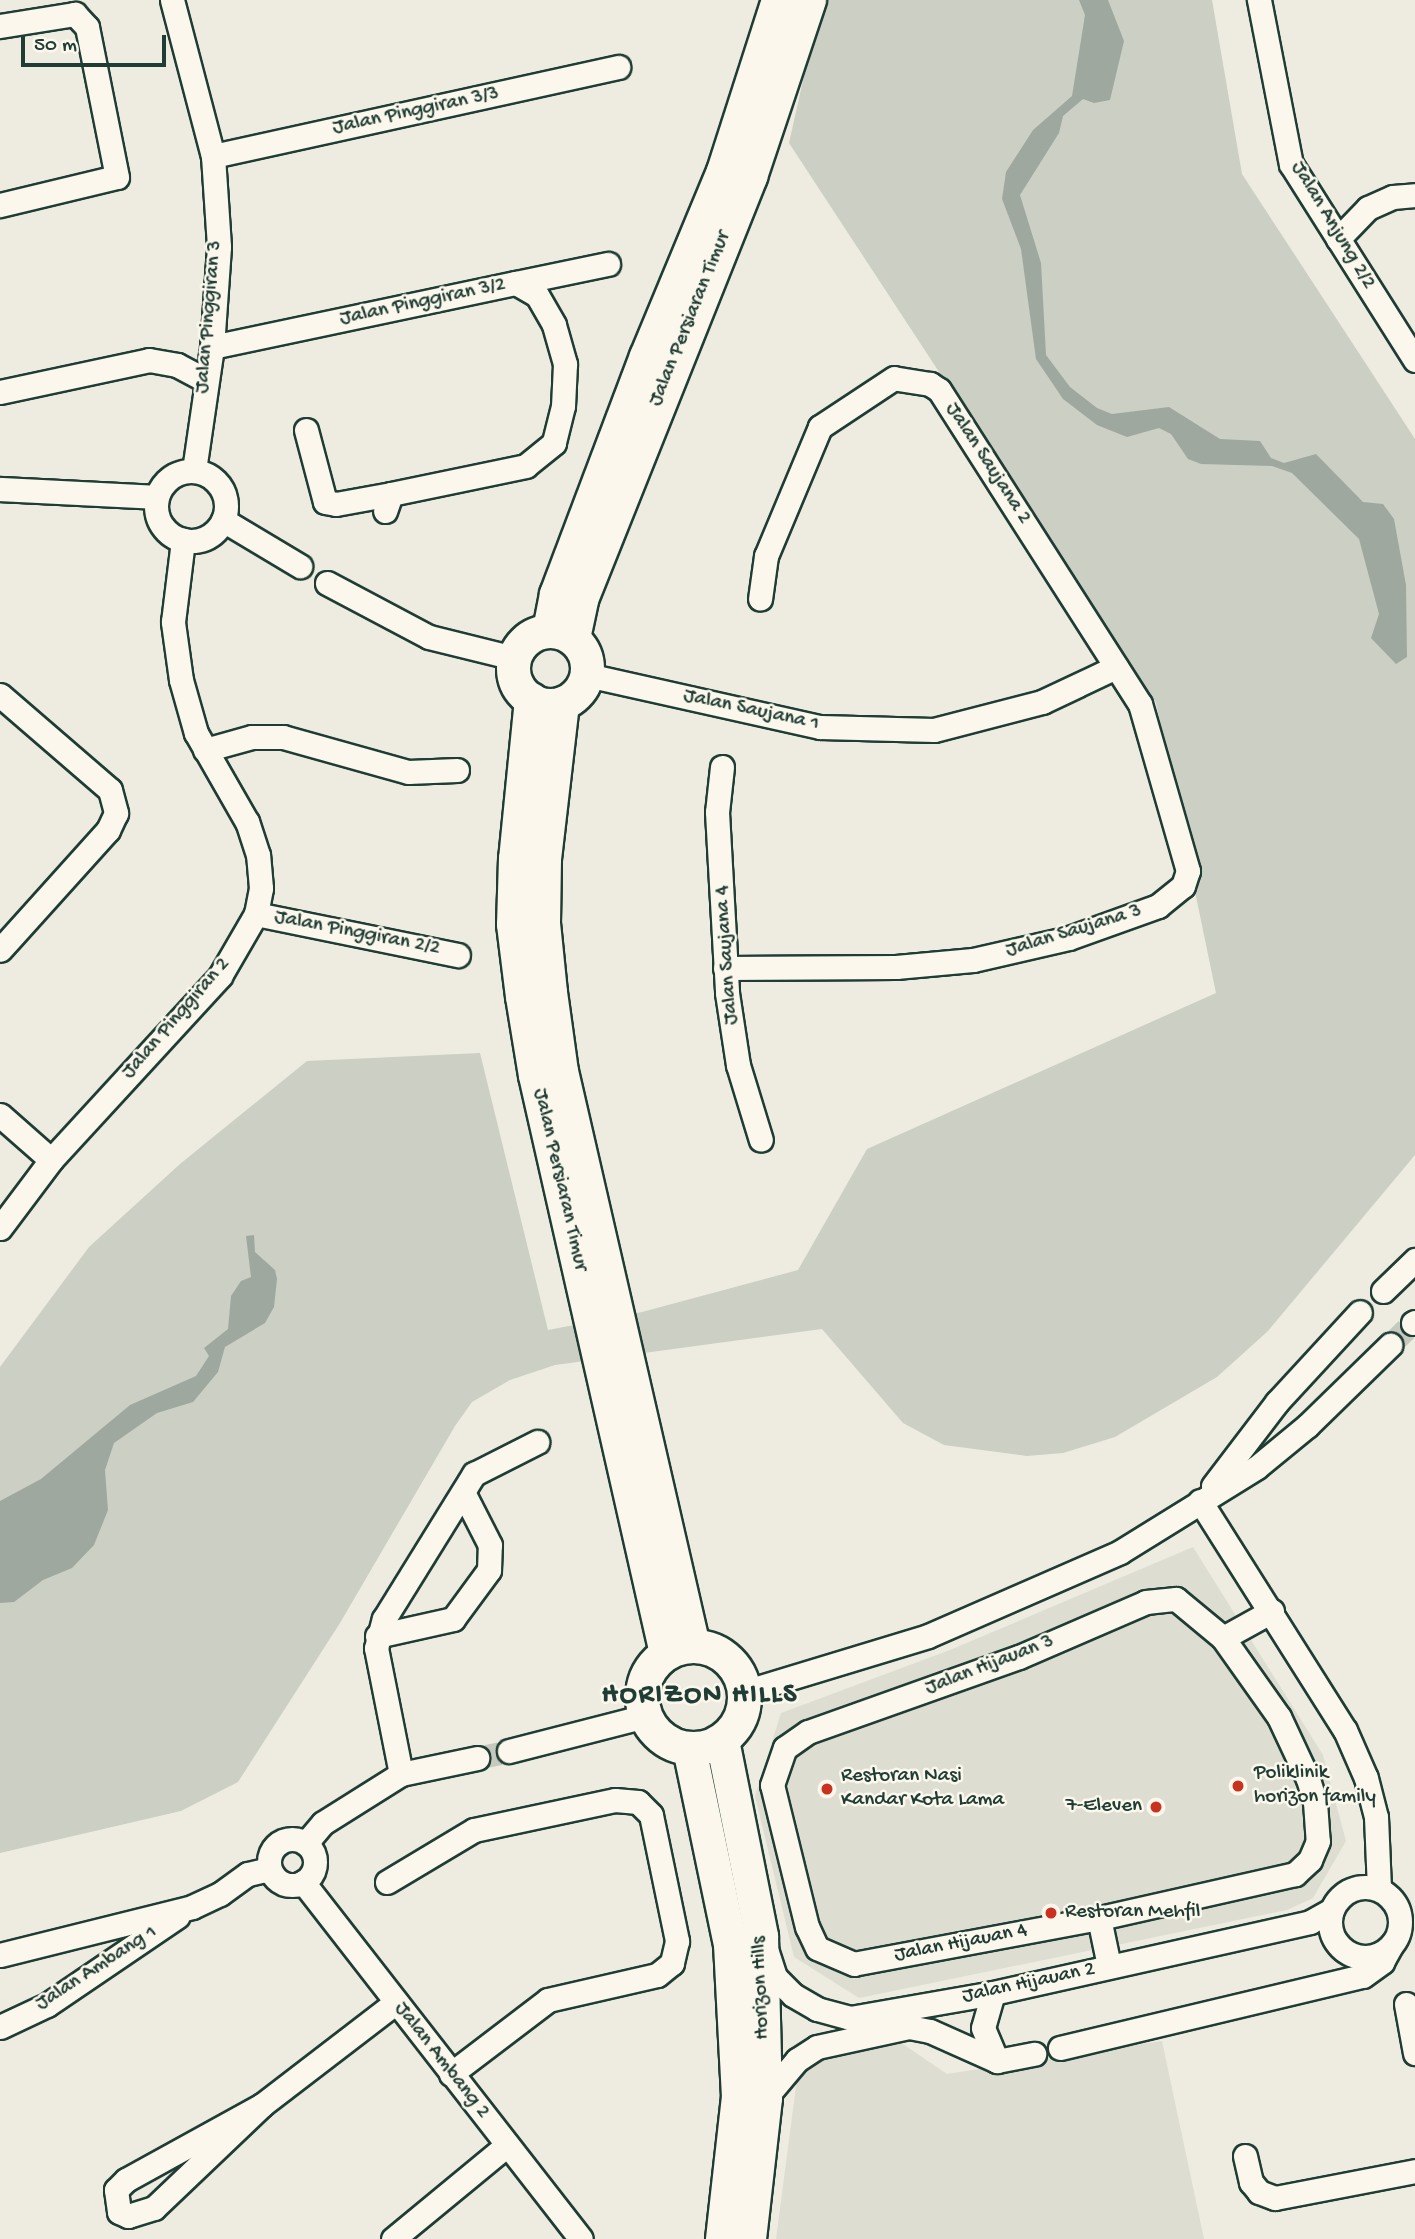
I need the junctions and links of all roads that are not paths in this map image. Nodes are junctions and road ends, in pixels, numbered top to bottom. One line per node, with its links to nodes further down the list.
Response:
1 (172, 0): 8 (street, Jalan Pinggiran 3)
2 (778, 0): 27 (street, Jalan Persiaran Timur)
3 (809, 0): 27 (street, Jalan Persiaran Timur)
4 (1259, 0): 11 (street, Jalan Anjung 2/2)
5 (73, 7): 6 (street); 10 (street)
6 (0, 26)
7 (618, 67): 8 (street, Jalan Pinggiran 3/3)
8 (213, 156): 14 (street, Jalan Pinggiran 3)
9 (1415, 195): 11 (street)
10 (0, 205)
11 (1338, 239): 15 (street, Jalan Anjung 2/2)
12 (608, 264): 13 (street)
13 (516, 283): 14 (street, Jalan Pinggiran 3/2); 18 (street, Jalan Pinggiran 3/2)
14 (212, 347): 16 (street, Jalan Pinggiran 3)
15 (1415, 360)
16 (205, 380): 17 (street); 19 (street, Jalan Pinggiran 3)
17 (0, 392)
18 (306, 430)
19 (194, 471): 21 (street); 22 (street)
20 (0, 489): 21 (street)
21 (157, 497): 23 (street)
22 (223, 520): 23 (street); 24 (street)
23 (183, 540): 33 (street, Jalan Pinggiran 2)
24 (300, 566)
25 (327, 583): 28 (street)
26 (760, 599): 29 (street, Jalan Saujana 2)
27 (561, 634): 28 (street); 30 (street)
28 (514, 658): 32 (street)
29 (1116, 667): 30 (street, Jalan Saujana 1); 39 (street, Jalan Saujana 3)
30 (587, 676): 32 (street)
31 (0, 695): 37 (street)
32 (546, 701): 54 (street, Jalan Persiaran Timur)
33 (205, 750): 35 (street); 36 (street, Jalan Pinggiran 2)
34 (722, 767): 39 (street, Jalan Saujana 4)
35 (457, 770)
36 (256, 914): 38 (street, Jalan Pinggiran 2/2); 42 (street, Jalan Pinggiran 2)
37 (0, 950)
38 (458, 955)
39 (725, 968): 41 (street, Jalan Saujana 4)
40 (0, 1115): 42 (street)
41 (761, 1140)
42 (51, 1160): 43 (street, Jalan Pinggiran 2)
43 (0, 1228)
44 (1415, 1260): 45 (street)
45 (1383, 1291)
46 (1360, 1312): 50 (street)
47 (1390, 1345): 50 (street)
48 (537, 1442): 49 (street)
49 (463, 1492): 52 (street); 52 (street)
50 (1199, 1502): 51 (street); 55 (street)
51 (1272, 1611): 53 (street); 67 (street)
52 (377, 1636): 61 (street)
53 (1223, 1638): 62 (street, Jalan Hijauan 3); 70 (street, Jalan Hijauan 4)
54 (680, 1650): 55 (street); 56 (street)
55 (744, 1692): 57 (street)
56 (645, 1716): 58 (street); 59 (street)
57 (722, 1740): 58 (street); 71 (street, Horizon Hills)
58 (689, 1748): 91 (street, Horizon Hills)
59 (509, 1751)
60 (477, 1758): 61 (street)
61 (401, 1774): 63 (street)
62 (772, 1785): 70 (street, Jalan Hijauan 4)
63 (306, 1843): 64 (street); 65 (street)
64 (269, 1869): 65 (street); 68 (street, Jalan Ambang 1)
65 (303, 1882): 76 (street, Jalan Ambang 2)
66 (387, 1882): 83 (street)
67 (1379, 1889): 69 (street); 72 (street)
68 (191, 1907): 73 (street, Jalan Ambang 1); 78 (street, Jalan Ambang 1)
69 (1332, 1910): 72 (street); 74 (street, Jalan Hijauan 2)
70 (1099, 1918): 74 (street)
71 (761, 1936): 75 (street, Jalan Hijauan 2); 84 (street, Horizon Hills)
72 (1391, 1946): 79 (street)
73 (0, 1955)
74 (1109, 1966): 75 (street, Jalan Hijauan 2)
75 (993, 1993): 82 (street)
76 (396, 2002): 83 (street, Jalan Ambang 2); 85 (street)
77 (1406, 2004): 80 (street)
78 (0, 2027)
79 (1060, 2048)
80 (1415, 2053)
81 (1034, 2054): 82 (street)
82 (997, 2062): 84 (street)
83 (451, 2074): 86 (street, Jalan Ambang 2)
84 (765, 2098): 92 (street, Horizon Hills)
85 (262, 2105): 85 (street)
86 (508, 2146): 89 (street); 90 (street, Jalan Ambang 2)
87 (1245, 2156): 88 (street)
88 (1415, 2171)
89 (393, 2239)
90 (581, 2239)
91 (722, 2239)
92 (749, 2239)

